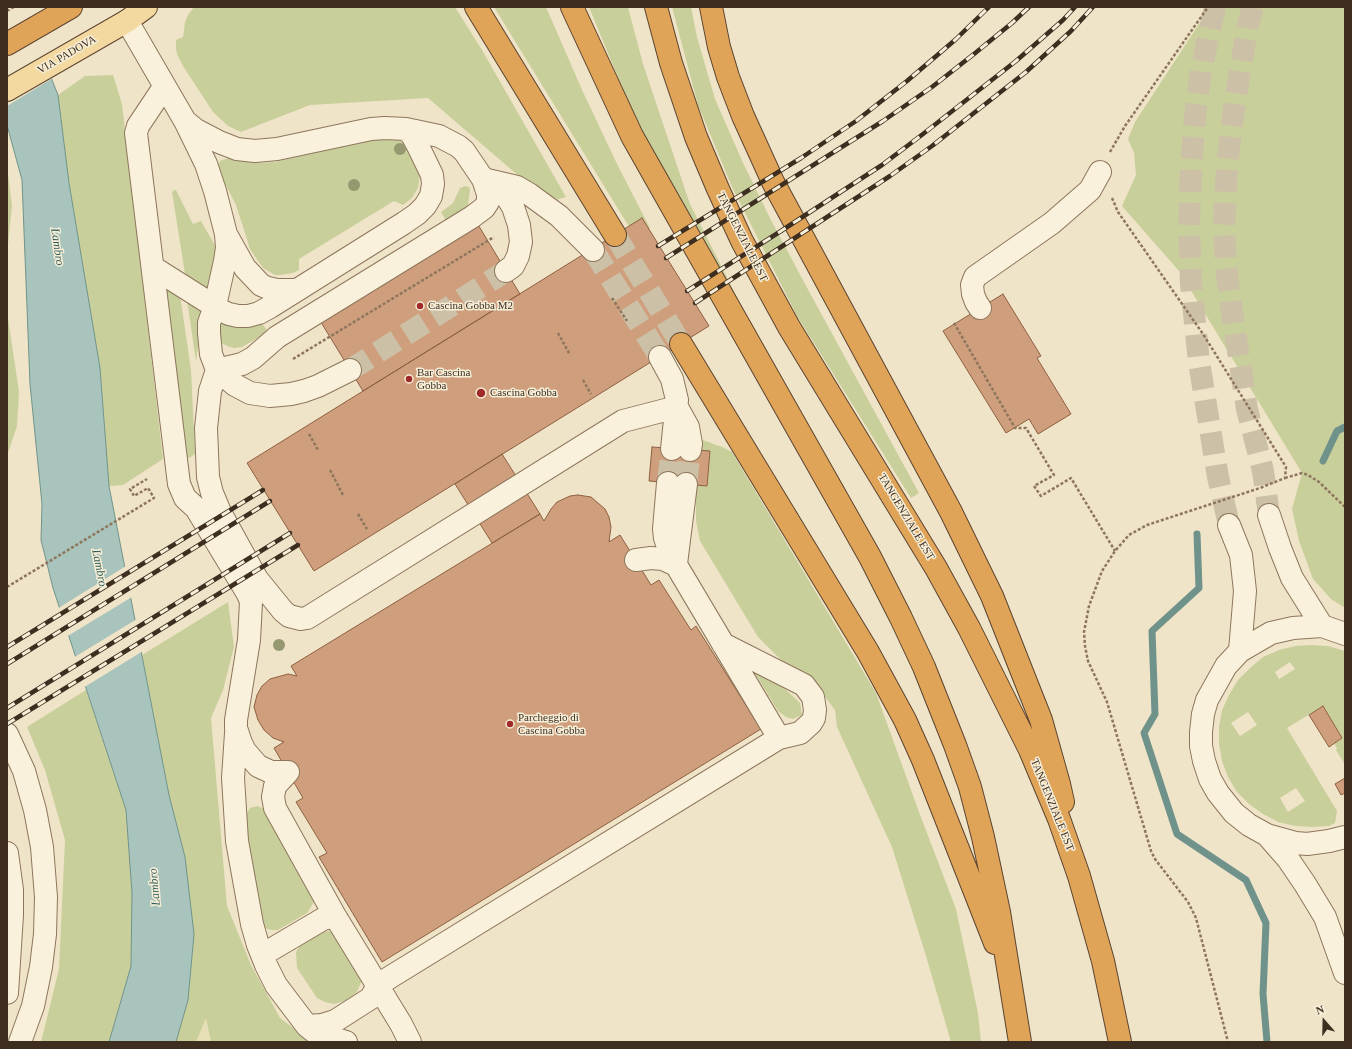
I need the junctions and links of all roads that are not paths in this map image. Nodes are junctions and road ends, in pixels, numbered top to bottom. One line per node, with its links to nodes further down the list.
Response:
1 (146, 7): 7 (main road, VIA PADOVA)
2 (476, 7): 16 (highway)
3 (572, 7): 48 (highway)
4 (656, 7): 44 (highway, TANGENZIALE EST)
5 (711, 7): 44 (highway)
6 (63, 11): 8 (highway)
7 (127, 21): 9 (street); 10 (main road, VIA PADOVA)
8 (7, 44)
9 (164, 87): 11 (street); 18 (street)
10 (7, 90)
11 (185, 121): 12 (street); 15 (street)
12 (406, 129): 14 (street); 20 (street)
13 (1100, 172): 22 (street)
14 (483, 179): 17 (street); 19 (street); 25 (street)
15 (226, 234): 20 (street); 21 (street)
16 (615, 235)
17 (592, 250)
18 (154, 268): 21 (street); 38 (street)
19 (506, 272)
20 (297, 290): 21 (street)
21 (215, 306): 25 (street)
22 (980, 308)
23 (681, 344): 48 (highway)
24 (660, 357): 27 (street)
25 (217, 370): 26 (street); 27 (street)
26 (350, 370)
27 (677, 407): 28 (street)
28 (681, 449)
29 (677, 484): 33 (street)
30 (1269, 514): 34 (street)
31 (1229, 525): 37 (street)
32 (636, 560): 33 (street)
33 (676, 565): 36 (street)
34 (1322, 626): 35 (street); 37 (street)
35 (1345, 634)
36 (723, 644): 40 (street); 40 (street)
37 (1240, 651): 41 (street)
38 (236, 728): 45 (street); 46 (street)
39 (7, 734): 52 (street)
40 (779, 738): 49 (street)
41 (1268, 835): 42 (street); 47 (street)
42 (1345, 837)
43 (7, 853): 50 (street)
44 (1073, 856): 56 (highway, TANGENZIALE EST)
45 (335, 916): 46 (street); 49 (street)
46 (262, 955): 51 (street)
47 (1345, 973)
48 (1010, 981): 55 (highway)
49 (378, 985): 51 (street); 54 (street)
50 (7, 993)
51 (307, 1026): 53 (street)
52 (20, 1042)
53 (346, 1042)
54 (410, 1042)
55 (1020, 1042)
56 (1120, 1042)

